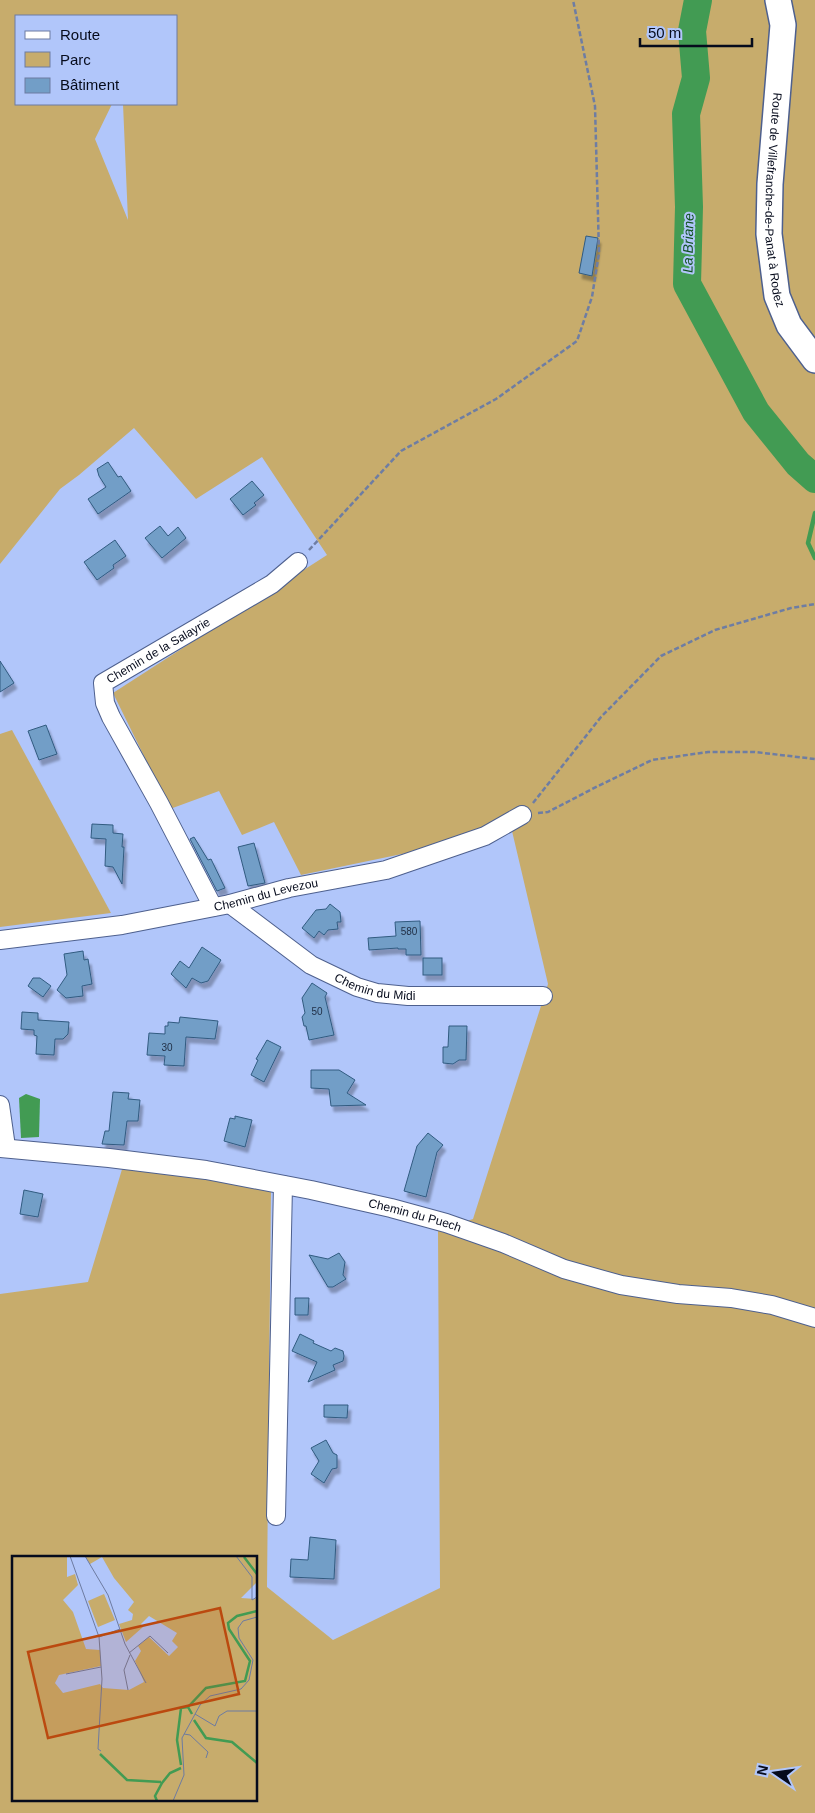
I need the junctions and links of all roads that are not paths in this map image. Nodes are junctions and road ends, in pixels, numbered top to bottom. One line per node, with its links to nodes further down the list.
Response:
1 (778, 0): 2 (main road, Route de Villefranche-de-Panat à Rodez)
2 (815, 360)
3 (298, 562): 5 (street, Chemin de la Salayrie)
4 (522, 815): 5 (street, Chemin du Levezou)
5 (221, 905): 6 (street, Chemin du Levezou); 7 (street, Chemin du Midi)
6 (0, 940)
7 (543, 996)
8 (0, 1105): 9 (street)
9 (3, 1147): 10 (street, Chemin du Puech)
10 (283, 1185): 11 (street, Chemin du Puech); 12 (street)
11 (815, 1318)
12 (276, 1516)

